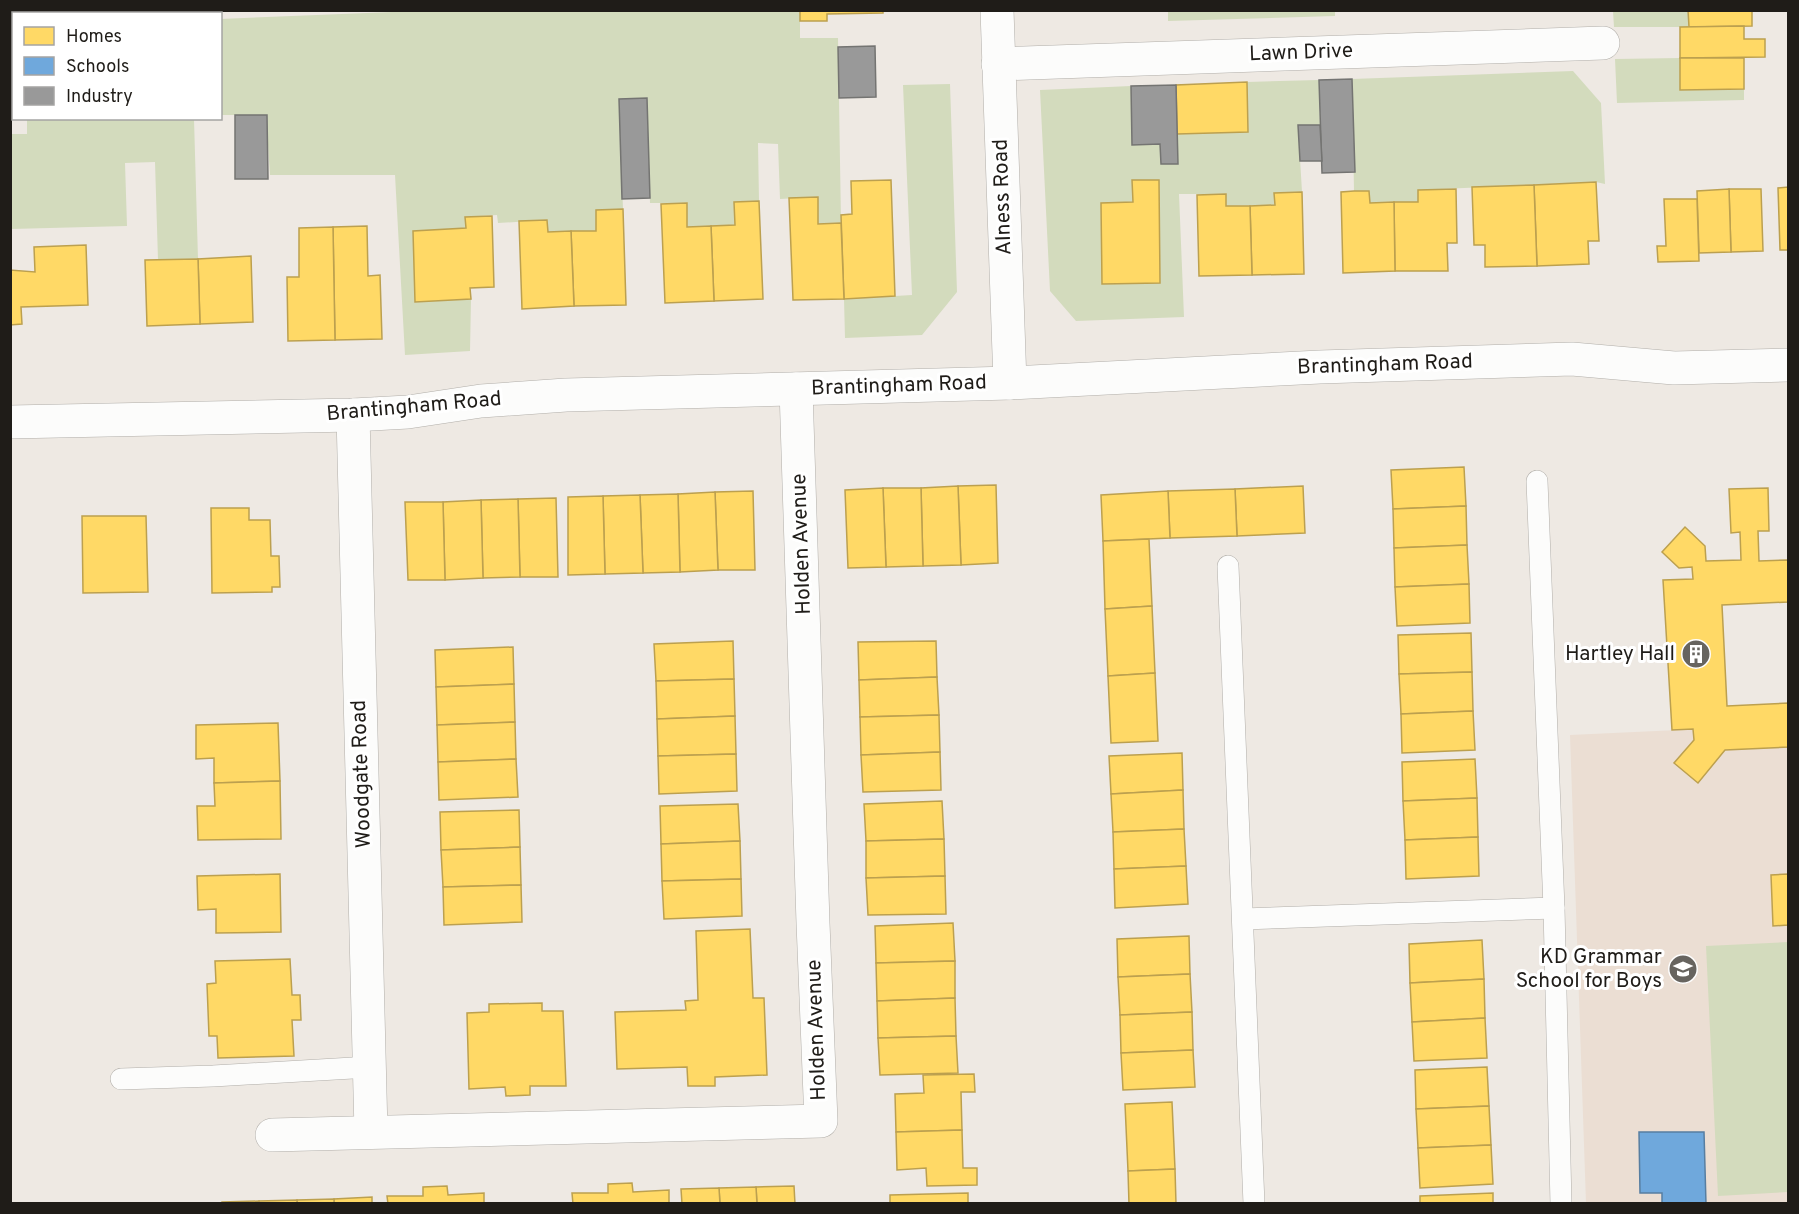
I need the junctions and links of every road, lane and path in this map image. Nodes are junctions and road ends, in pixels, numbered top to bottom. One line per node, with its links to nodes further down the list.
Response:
1 (997, 10): 3 (street, Alness Road)
2 (1603, 42): 3 (street, Lawn Drive)
3 (998, 64): 5 (street, Alness Road)
4 (1788, 365): 5 (street, Brantingham Road)
5 (1010, 383): 6 (street, Brantingham Road)
6 (796, 389): 7 (street, Brantingham Road); 15 (street, Holden Avenue)
7 (353, 415): 8 (street, Brantingham Road); 13 (street, Woodgate Road)
8 (10, 422)
9 (1537, 481): 11 (lane)
10 (1228, 566): 12 (lane)
11 (1554, 908): 12 (lane); 18 (lane)
12 (1243, 919): 17 (lane)
13 (370, 1067): 14 (lane); 15 (street, Woodgate Road)
14 (121, 1079)
15 (371, 1132): 16 (street, Holden Avenue)
16 (272, 1135)
17 (1254, 1203)
18 (1561, 1203)

